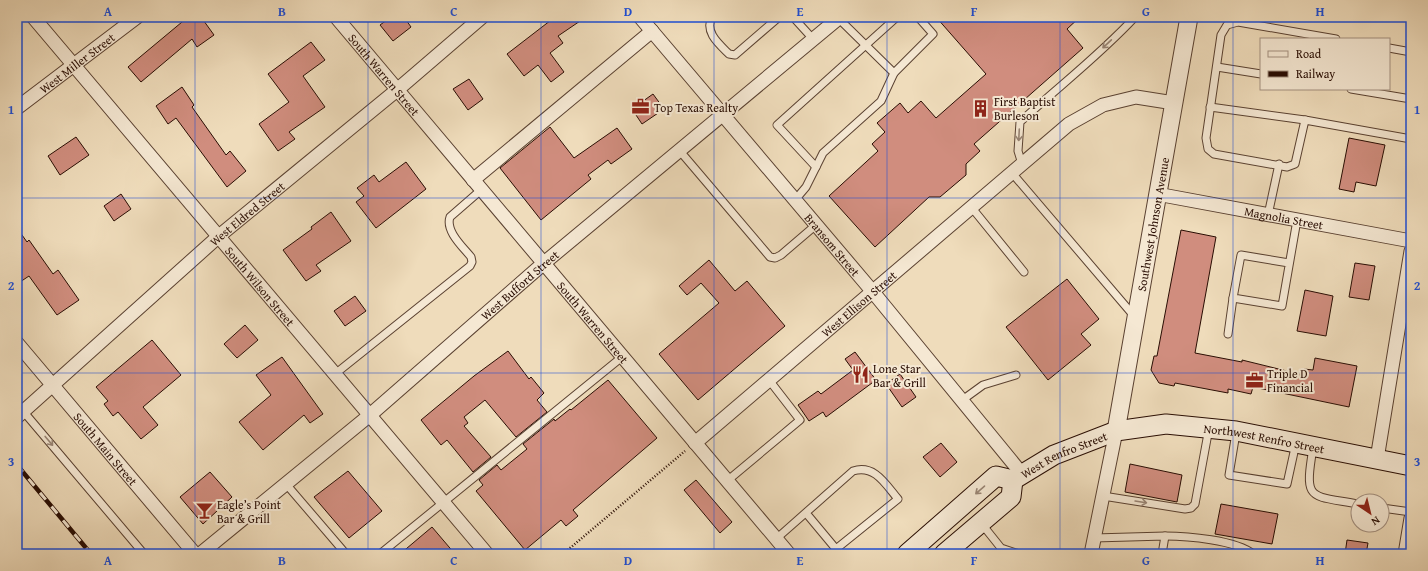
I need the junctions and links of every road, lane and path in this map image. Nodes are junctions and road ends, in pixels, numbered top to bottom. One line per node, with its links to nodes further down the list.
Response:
1 (33, 17): 20 (street, South Wilson Street)
2 (137, 17): 20 (street, West Miller Street)
3 (336, 17): 24 (street, South Warren Street)
4 (482, 17): 24 (street, West Eldred Street)
5 (640, 17): 14 (street, Bransom Street)
6 (712, 17): 7 (lane)
7 (779, 17)
8 (793, 17): 16 (lane)
9 (897, 17): 17 (lane)
10 (918, 17): 22 (lane)
11 (1135, 17): 34 (lane, one-way to 34)
12 (1189, 17): 27 (street, Southwest Johnson Avenue)
13 (839, 18): 16 (street, West Bufford Street); 17 (lane)
14 (652, 31): 30 (street, Bransom Street); 38 (street)
15 (1330, 38): 21 (lane)
16 (813, 39): 30 (street, West Bufford Street)
17 (865, 45): 22 (lane); 36 (lane)
18 (1390, 48): 19 (lane)
19 (1411, 52)
20 (74, 65): 29 (street, West Miller Street); 46 (street, South Wilson Street)
21 (1217, 67): 23 (lane); 28 (lane)
22 (894, 73): 36 (lane)
23 (1260, 74)
24 (397, 90): 38 (street, South Warren Street); 46 (street, West Eldred Street)
25 (1357, 90): 26 (lane)
26 (1411, 99)
27 (1174, 104): 34 (street, West Ellison Street); 40 (street, Southwest Johnson Avenue)
28 (1210, 107): 31 (lane); 35 (lane)
29 (17, 108)
30 (722, 114): 33 (street, West Bufford Street); 41 (street, Bransom Street)
31 (1306, 120): 32 (lane); 35 (lane)
32 (1411, 139)
33 (680, 150): 45 (lane); 49 (street, West Bufford Street)
34 (1022, 164): 37 (street, West Ellison Street)
35 (1279, 164): 43 (lane)
36 (816, 167): 41 (lane)
37 (1012, 173): 42 (street, West Ellison Street); 54 (lane)
38 (472, 180): 39 (street, South Warren Street)
39 (481, 190): 49 (street, South Warren Street); 58 (lane)
40 (1157, 194): 43 (street, Magnolia Street); 54 (street, Southwest Johnson Avenue)
41 (795, 200): 45 (street, Bransom Street)
42 (972, 208): 51 (lane); 52 (street, West Ellison Street)
43 (1268, 215): 44 (street, Magnolia Street)
44 (1297, 220): 47 (street, Magnolia Street); 50 (lane)
45 (816, 225): 52 (street, Bransom Street)
46 (219, 236): 58 (street, South Wilson Street); 61 (street, West Eldred Street)
47 (1411, 241)
48 (1411, 251): 70 (street)
49 (544, 263): 57 (street, South Warren Street); 64 (street, West Bufford Street)
50 (1289, 263): 53 (lane); 53 (lane)
51 (1024, 272)
52 (873, 292): 60 (street, West Ellison Street); 62 (street, Bransom Street)
53 (1234, 298): 55 (lane)
54 (1136, 318): 66 (street, Southwest Johnson Avenue)
55 (1228, 334)
56 (17, 343): 61 (street, South Main Street)
57 (622, 357): 68 (street, South Warren Street); 76 (lane)
58 (335, 374): 64 (street, South Wilson Street)
59 (1016, 375): 62 (lane)
60 (769, 380): 68 (street, West Ellison Street); 73 (lane)
61 (52, 385): 63 (street, West Eldred Street); 87 (street, South Main Street)
62 (961, 401): 72 (street, Bransom Street)
63 (20, 414): 86 (lane, one-way to 86)
64 (370, 415): 74 (street, West Bufford Street); 76 (street, South Wilson Street)
65 (1209, 428): 66 (main road, Northwest Renfro Street); 67 (main road, Northwest Renfro Street); 75 (lane, one-way to 65)
66 (1116, 431): 72 (main road, West Renfro Street); 75 (street)
67 (1236, 431): 69 (main road, Northwest Renfro Street); 69 (lane)
68 (695, 442): 73 (street, South Warren Street); 92 (path)
69 (1305, 445): 70 (main road, Northwest Renfro Street); 77 (lane)
70 (1377, 459): 71 (main road, Northwest Renfro Street)
71 (1411, 466)
72 (1018, 477): 82 (main road, West Renfro Street); 94 (main road, West Renfro Street, one-way to 94)
73 (727, 481): 85 (street, South Warren Street)
74 (286, 484): 88 (street, West Bufford Street); 89 (lane)
75 (1103, 496): 84 (street)
76 (444, 502): 90 (lane); 91 (street, South Wilson Street)
77 (1350, 502)
78 (1390, 509): 79 (lane)
79 (1411, 512)
80 (806, 513): 80 (lane); 85 (lane)
81 (1411, 518): 100 (street)
82 (981, 522): 95 (main road, West Renfro Street); 96 (lane)
83 (1166, 536): 84 (lane); 98 (lane); 99 (lane)
84 (1094, 538): 97 (street)
85 (776, 539): 93 (street, South Warren Street)
86 (144, 554)
87 (195, 554)
88 (200, 554)
89 (346, 554)
90 (380, 554)
91 (487, 554)
92 (563, 554)
93 (789, 554)
94 (907, 554)
95 (944, 554)
96 (1019, 554)
97 (1091, 554)
98 (1162, 554)
99 (1253, 554)
100 (1406, 554)

